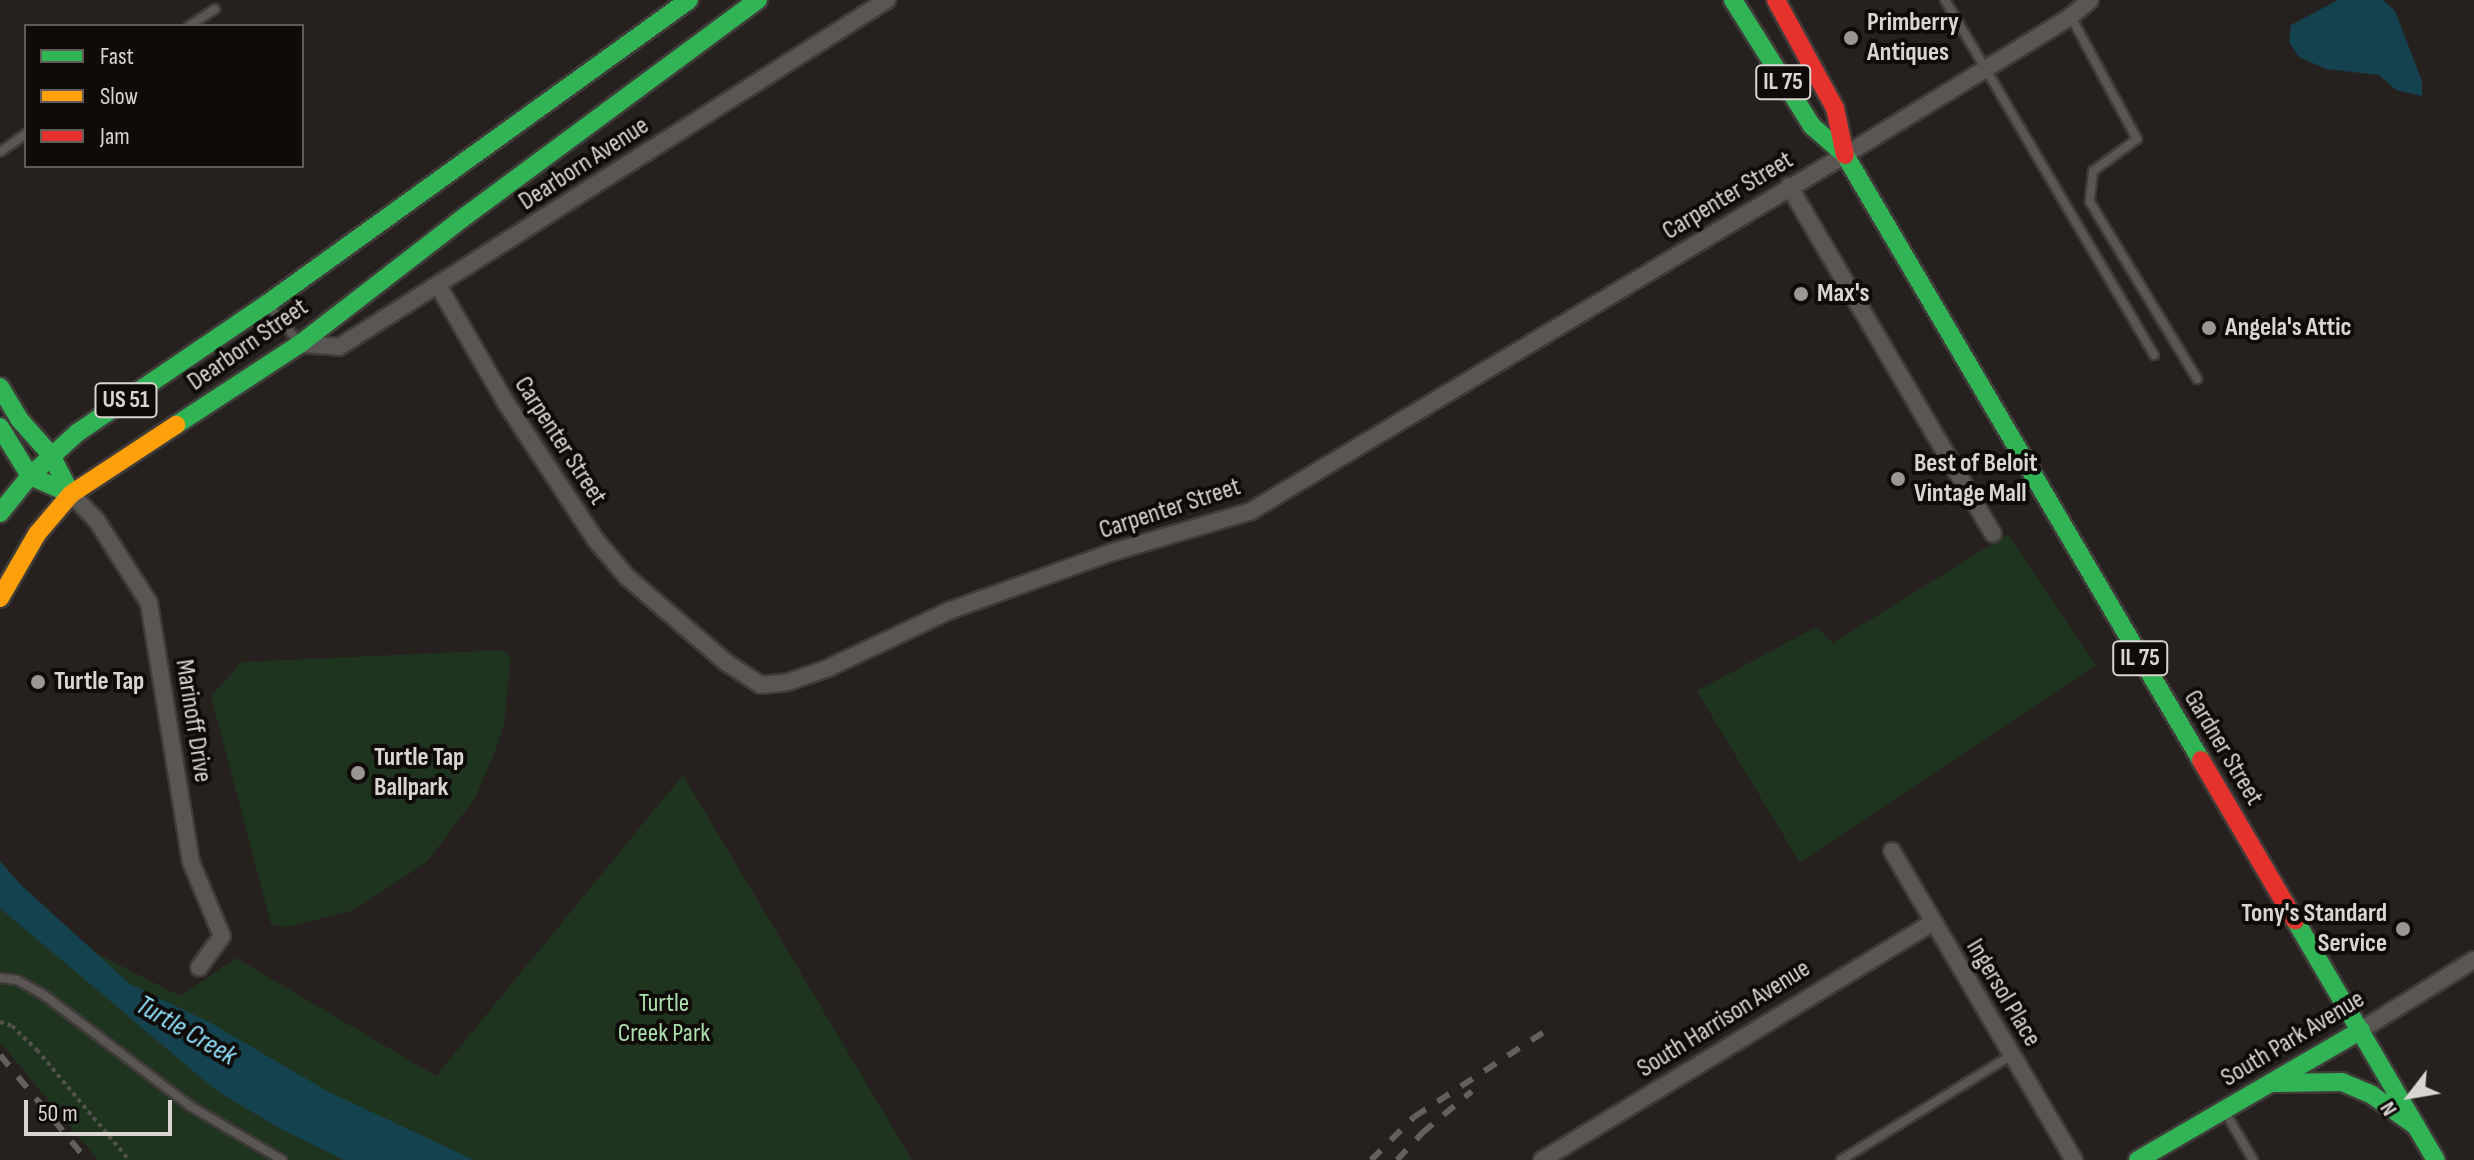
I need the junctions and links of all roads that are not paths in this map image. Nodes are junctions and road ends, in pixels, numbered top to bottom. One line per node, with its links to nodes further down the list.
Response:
1 (689, 0): 17 (main road, Dearborn Street / US 51)
2 (758, 0): 18 (main road, Dearborn Street / US 51)
3 (887, 0): 16 (street, Dearborn Avenue)
4 (1733, 0): 14 (main road, Gardner Street / IL 75)
5 (1945, 0): 11 (lane)
6 (2090, 0): 9 (street, Carpenter Street)
7 (1782, 2): 14 (main road, Gardner Street / IL 75)
8 (215, 9): 10 (lane)
9 (2070, 17): 11 (street, Carpenter Street); 20 (lane)
10 (192, 24)
11 (1986, 69): 14 (street, Carpenter Street); 19 (lane)
12 (24, 135): 13 (lane)
13 (0, 152)
14 (1845, 155): 15 (street, Carpenter Street); 34 (main road, Gardner Street / IL 75)
15 (1789, 186): 16 (street, Carpenter Street); 27 (street)
16 (439, 287): 18 (street, Dearborn Avenue)
17 (267, 304): 18 (lane); 23 (main road, Dearborn Street / US 51)
18 (300, 344): 25 (main road, Dearborn Street / US 51)
19 (2154, 355)
20 (2197, 379)
21 (0, 387): 23 (main road)
22 (0, 427): 24 (main road)
23 (51, 455): 24 (main road, Dearborn Street / US 51); 25 (main road)
24 (30, 476): 25 (main road); 26 (main road, Dearborn Street / US 51)
25 (71, 494): 28 (main road, Dearborn Street / US 51); 32 (street, Marinoff Drive)
26 (0, 513)
27 (1993, 534)
28 (0, 598)
29 (1892, 851): 30 (street, Ingersol Place)
30 (1933, 922): 35 (street, Ingersol Place); 40 (street, South Harrison Avenue)
31 (2474, 960): 34 (street, South Park Avenue)
32 (199, 968)
33 (0, 978): 39 (lane)
34 (2361, 1030): 36 (main road, South Park Avenue); 38 (main road, Gardner Street / IL 75)
35 (2012, 1055): 41 (lane); 42 (street, Ingersol Place)
36 (2270, 1083): 37 (main road, South Park Avenue); 38 (main road)
37 (2224, 1110): 43 (main road, South Park Avenue); 44 (lane)
38 (2417, 1127): 45 (main road, Gardner Street / IL 75)
39 (282, 1160)
40 (1542, 1160)
41 (1841, 1160)
42 (2074, 1160)
43 (2138, 1160)
44 (2253, 1160)
45 (2436, 1160)

